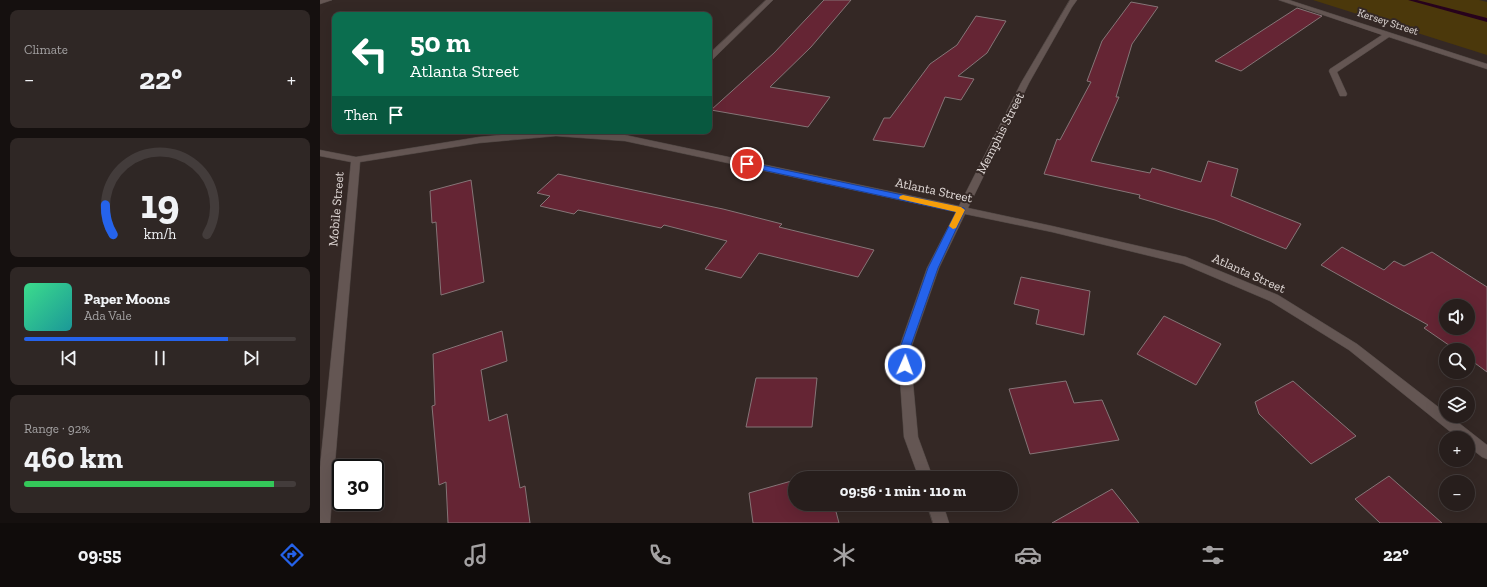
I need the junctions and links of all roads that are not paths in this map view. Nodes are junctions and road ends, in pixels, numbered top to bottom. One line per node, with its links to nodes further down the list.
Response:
1 (329, 0): 5 (street)
2 (770, 0): 7 (street)
3 (1074, 0): 15 (street, Memphis Street)
4 (1282, 0): 6 (street, Kersey Street)
5 (320, 2)
6 (1389, 34): 8 (street, Kersey Street); 9 (street)
7 (712, 55)
8 (1487, 67)
9 (1343, 94)
10 (545, 134): 14 (street, Atlanta Street)
11 (592, 134): 12 (street, Atlanta Street)
12 (628, 135): 15 (street, Atlanta Street)
13 (320, 153): 14 (street, Atlanta Street)
14 (356, 160): 19 (street, Mobile Street)
15 (961, 210): 16 (street, Atlanta Street); 17 (street, Memphis Street)
16 (1487, 453)
17 (923, 471)
18 (937, 511): 20 (street)
19 (322, 523)
20 (941, 523)

